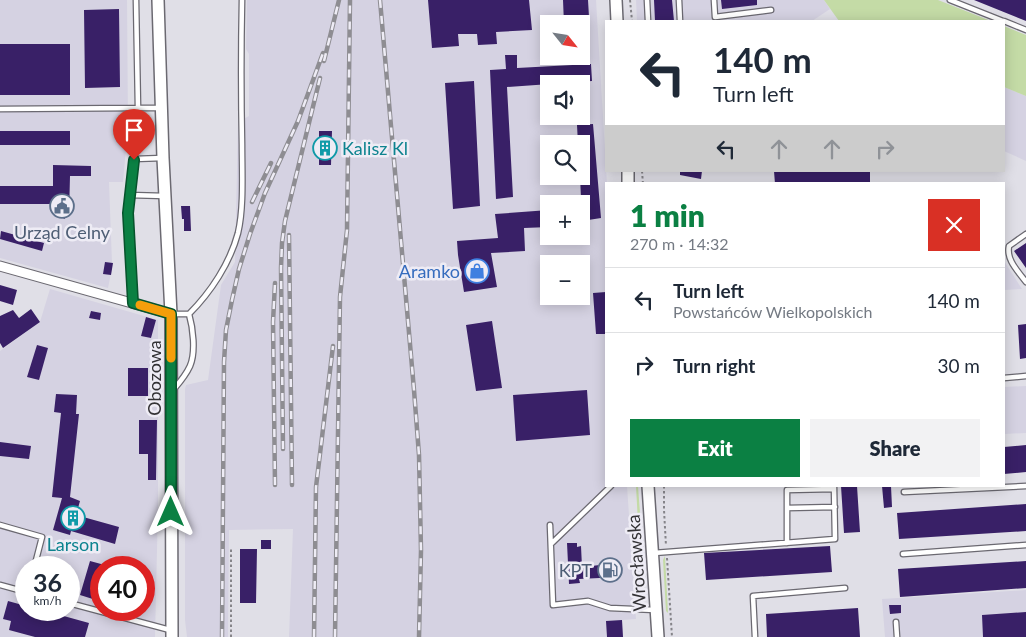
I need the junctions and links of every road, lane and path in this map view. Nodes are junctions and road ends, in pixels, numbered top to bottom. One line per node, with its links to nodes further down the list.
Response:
1 (136, 0): 18 (lane)
2 (158, 0): 19 (street, Obozowa)
3 (242, 0): 30 (lane)
4 (616, 0): 11 (street)
5 (630, 0): 12 (path)
6 (647, 0): 13 (lane)
7 (679, 0): 14 (lane)
8 (714, 0): 10 (lane)
9 (950, 0): 15 (lane)
10 (771, 10)
11 (618, 20)
12 (632, 20)
13 (648, 20)
14 (680, 20)
15 (1001, 20)
16 (1005, 21): 17 (lane)
17 (1026, 30)
18 (138, 108): 19 (lane); 20 (lane)
19 (161, 108): 21 (street, Obozowa)
20 (0, 109)
21 (163, 158): 22 (lane); 23 (street, Obozowa)
22 (129, 195): 23 (lane); 28 (lane)
23 (165, 196): 29 (street, Obozowa)
24 (1026, 234): 26 (lane)
25 (0, 266): 28 (street)
26 (1024, 275): 27 (lane)
27 (1026, 282)
28 (133, 303): 29 (street)
29 (171, 314): 30 (lane); 33 (street, Obozowa)
30 (189, 314): 33 (lane)
31 (1026, 376): 32 (lane)
32 (1005, 378)
33 (171, 394): 59 (street, Obozowa)
34 (1026, 486): 40 (lane)
35 (610, 487): 46 (lane)
36 (648, 487): 50 (street, Wrocławska)
37 (664, 487): 49 (path)
38 (834, 487): 39 (lane); 41 (lane)
39 (787, 488): 42 (lane)
40 (904, 492)
41 (835, 507): 42 (lane); 45 (lane)
42 (787, 508): 45 (lane)
43 (0, 525): 52 (lane)
44 (550, 525): 46 (lane)
45 (787, 542): 49 (lane)
46 (551, 544): 57 (lane)
47 (1026, 545): 51 (lane)
48 (231, 548): 60 (path)
49 (666, 552): 50 (lane); 62 (path)
50 (653, 553): 57 (street, Wrocławska)
51 (903, 554)
52 (37, 556)
53 (0, 585): 55 (lane)
54 (845, 588): 63 (lane)
55 (15, 589)
56 (80, 606): 59 (lane)
57 (656, 610): 61 (street, Wrocławska)
58 (896, 622): 64 (lane)
59 (172, 634)
60 (231, 637)
61 (658, 637)
62 (672, 637)
63 (755, 637)
64 (897, 637)

